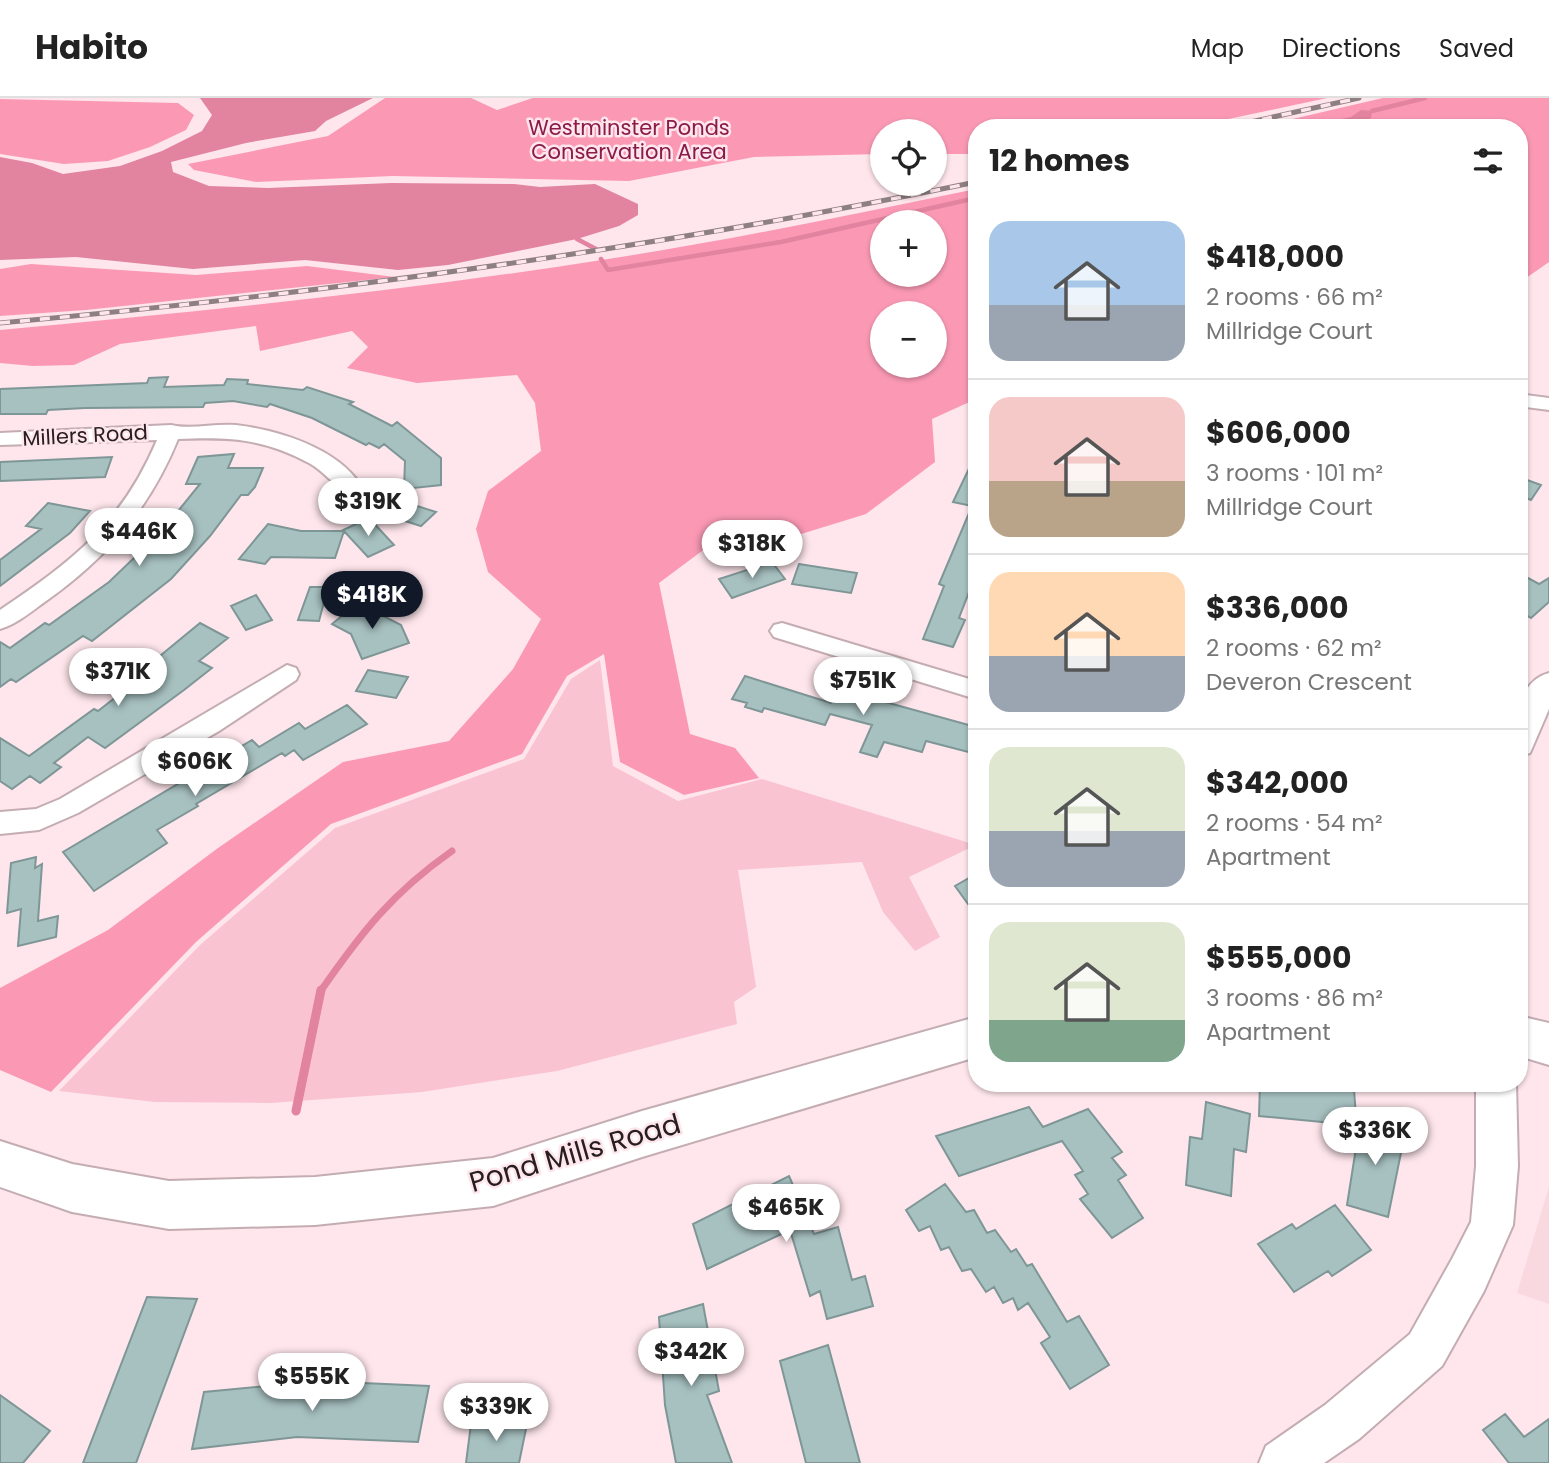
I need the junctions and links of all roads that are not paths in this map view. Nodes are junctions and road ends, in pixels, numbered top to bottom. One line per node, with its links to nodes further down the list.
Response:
1 (1528, 401): 2 (street)
2 (1549, 404)
3 (170, 431): 4 (street, Millers Road); 5 (street, Millers Road); 6 (street)
4 (0, 439)
5 (349, 484)
6 (0, 621)
7 (782, 631): 10 (street)
8 (287, 674): 12 (street)
9 (1549, 684): 11 (street)
10 (968, 688)
11 (1532, 728)
12 (0, 823)
13 (1528, 1038): 15 (main road)
14 (968, 1039): 17 (main road, Pond Mills Road)
15 (1549, 1044)
16 (1496, 1092): 18 (street)
17 (0, 1164)
18 (1283, 1463)

